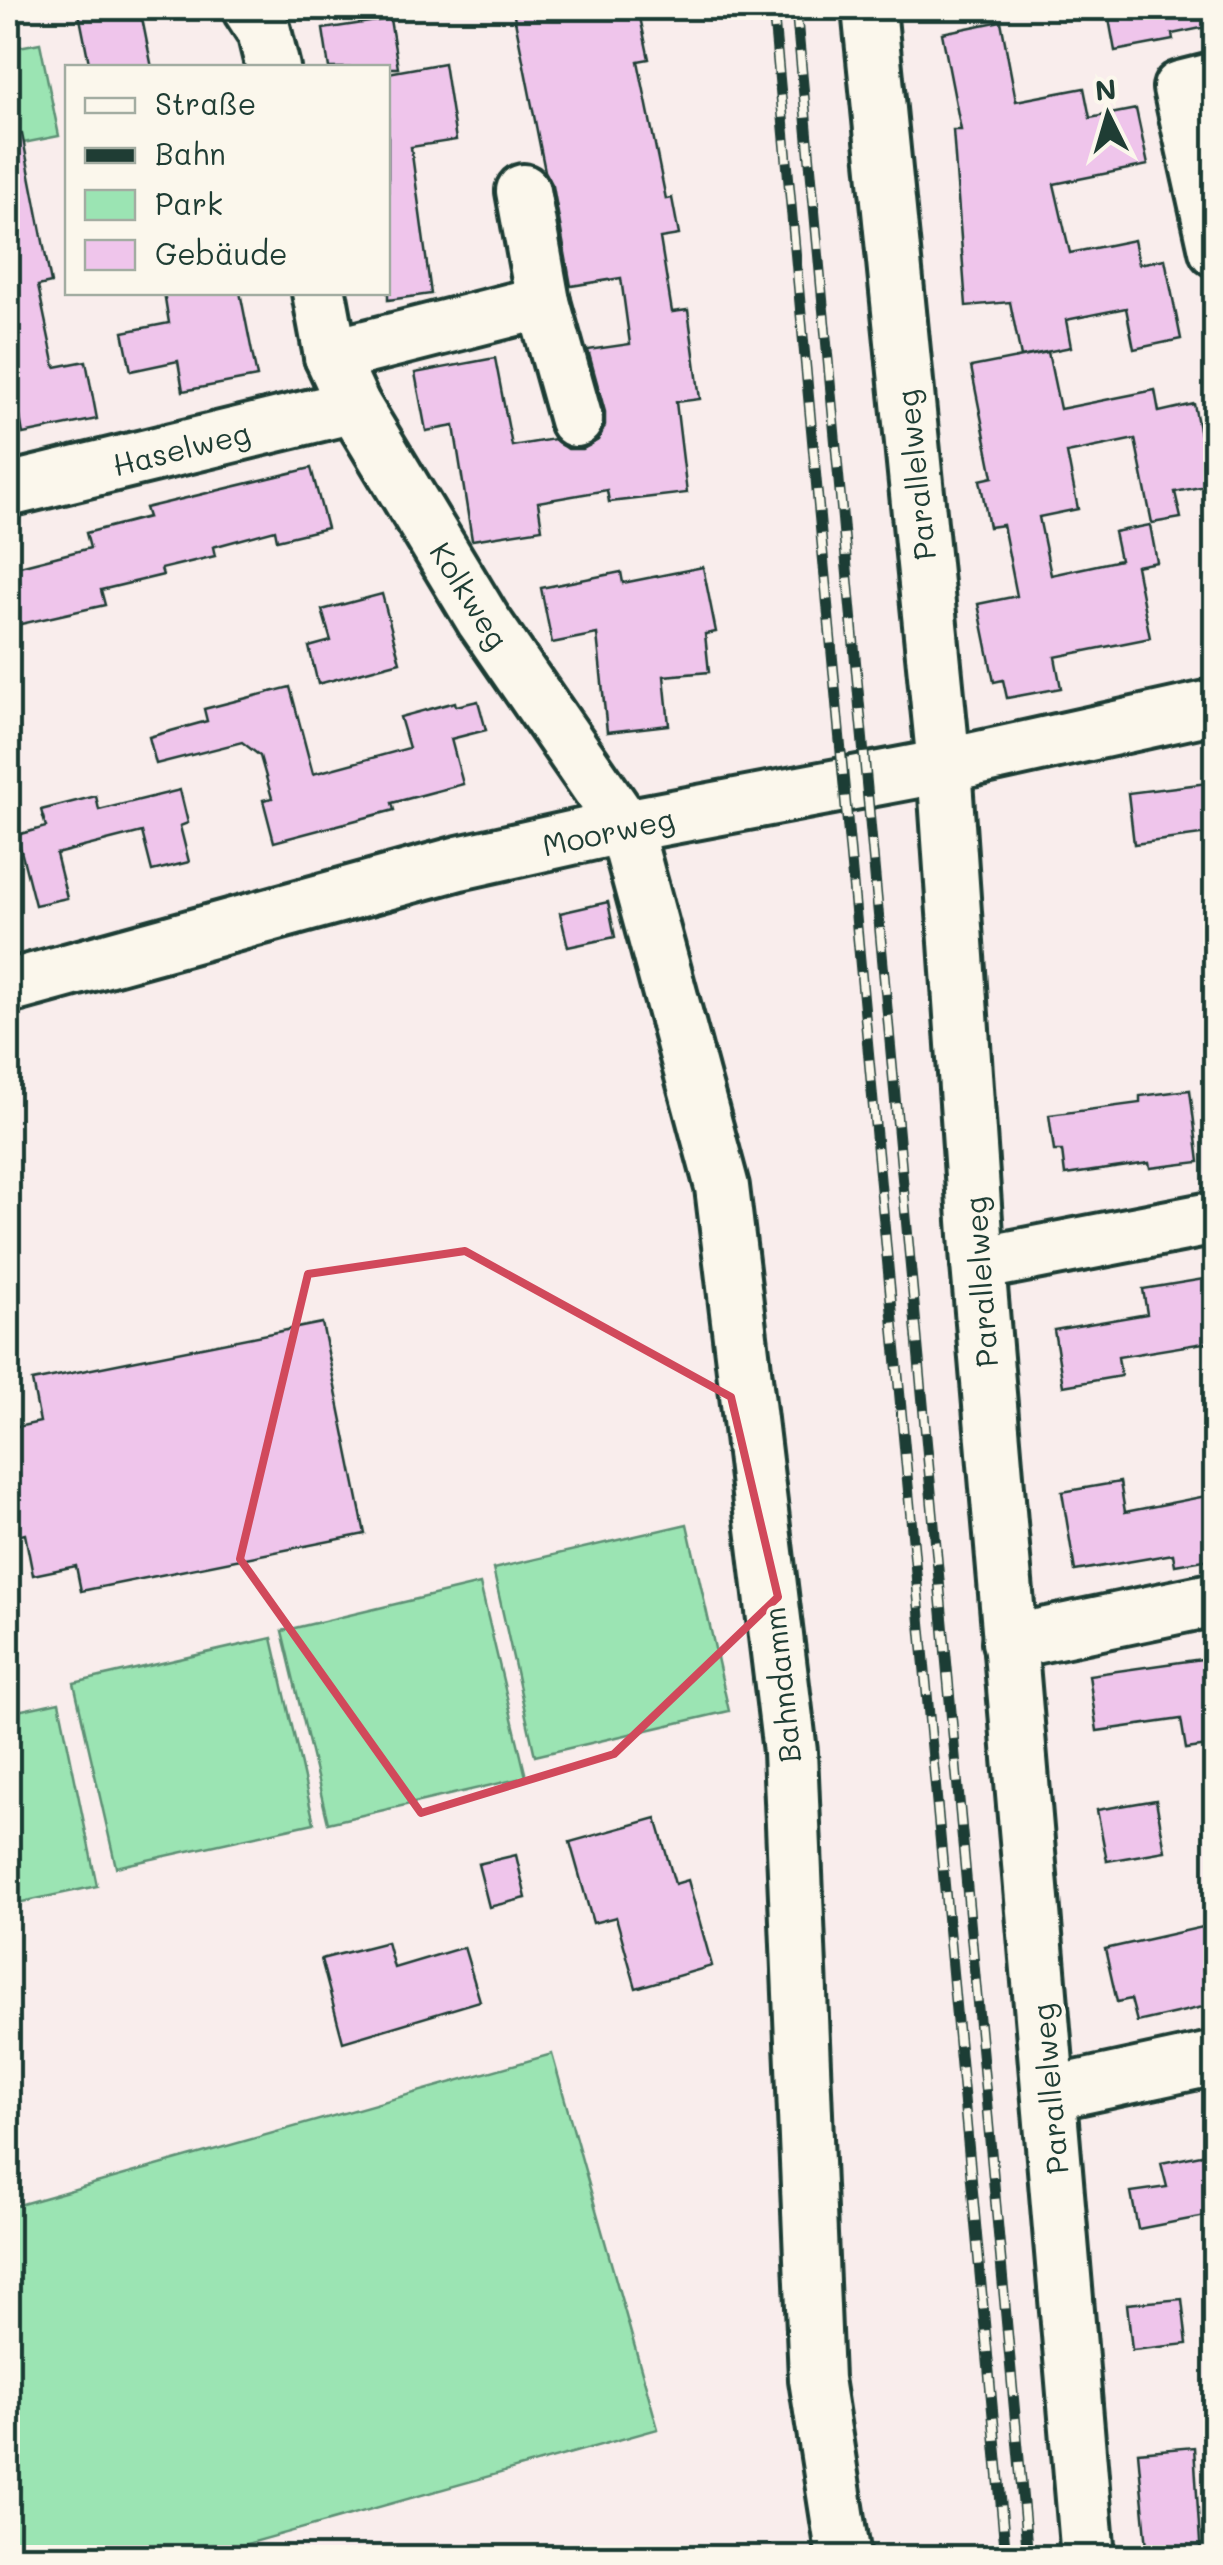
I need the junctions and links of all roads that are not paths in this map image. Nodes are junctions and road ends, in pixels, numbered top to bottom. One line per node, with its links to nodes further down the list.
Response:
1 (869, 8): 12 (street, Parallelweg)
2 (1198, 84): 4 (street)
3 (523, 190): 6 (street)
4 (1216, 250)
5 (320, 295): 7 (street, Kolkweg)
6 (544, 302): 7 (street); 9 (street)
7 (331, 356): 8 (street, Kolkweg)
8 (354, 406): 10 (street, Haselweg); 13 (street, Kolkweg)
9 (576, 420)
10 (8, 490)
11 (1216, 706): 12 (street, Moorweg)
12 (944, 766): 13 (street, Moorweg); 16 (street, Parallelweg)
13 (625, 826): 14 (street, Moorweg); 21 (street, Bahndamm)
14 (8, 988)
15 (1216, 1218): 16 (street)
16 (978, 1264): 18 (street, Parallelweg)
17 (1216, 1598): 18 (street)
18 (1010, 1642): 20 (street, Parallelweg)
19 (1216, 2058): 20 (street)
20 (1050, 2094): 22 (street, Parallelweg)
21 (844, 2558)
22 (1088, 2558)

